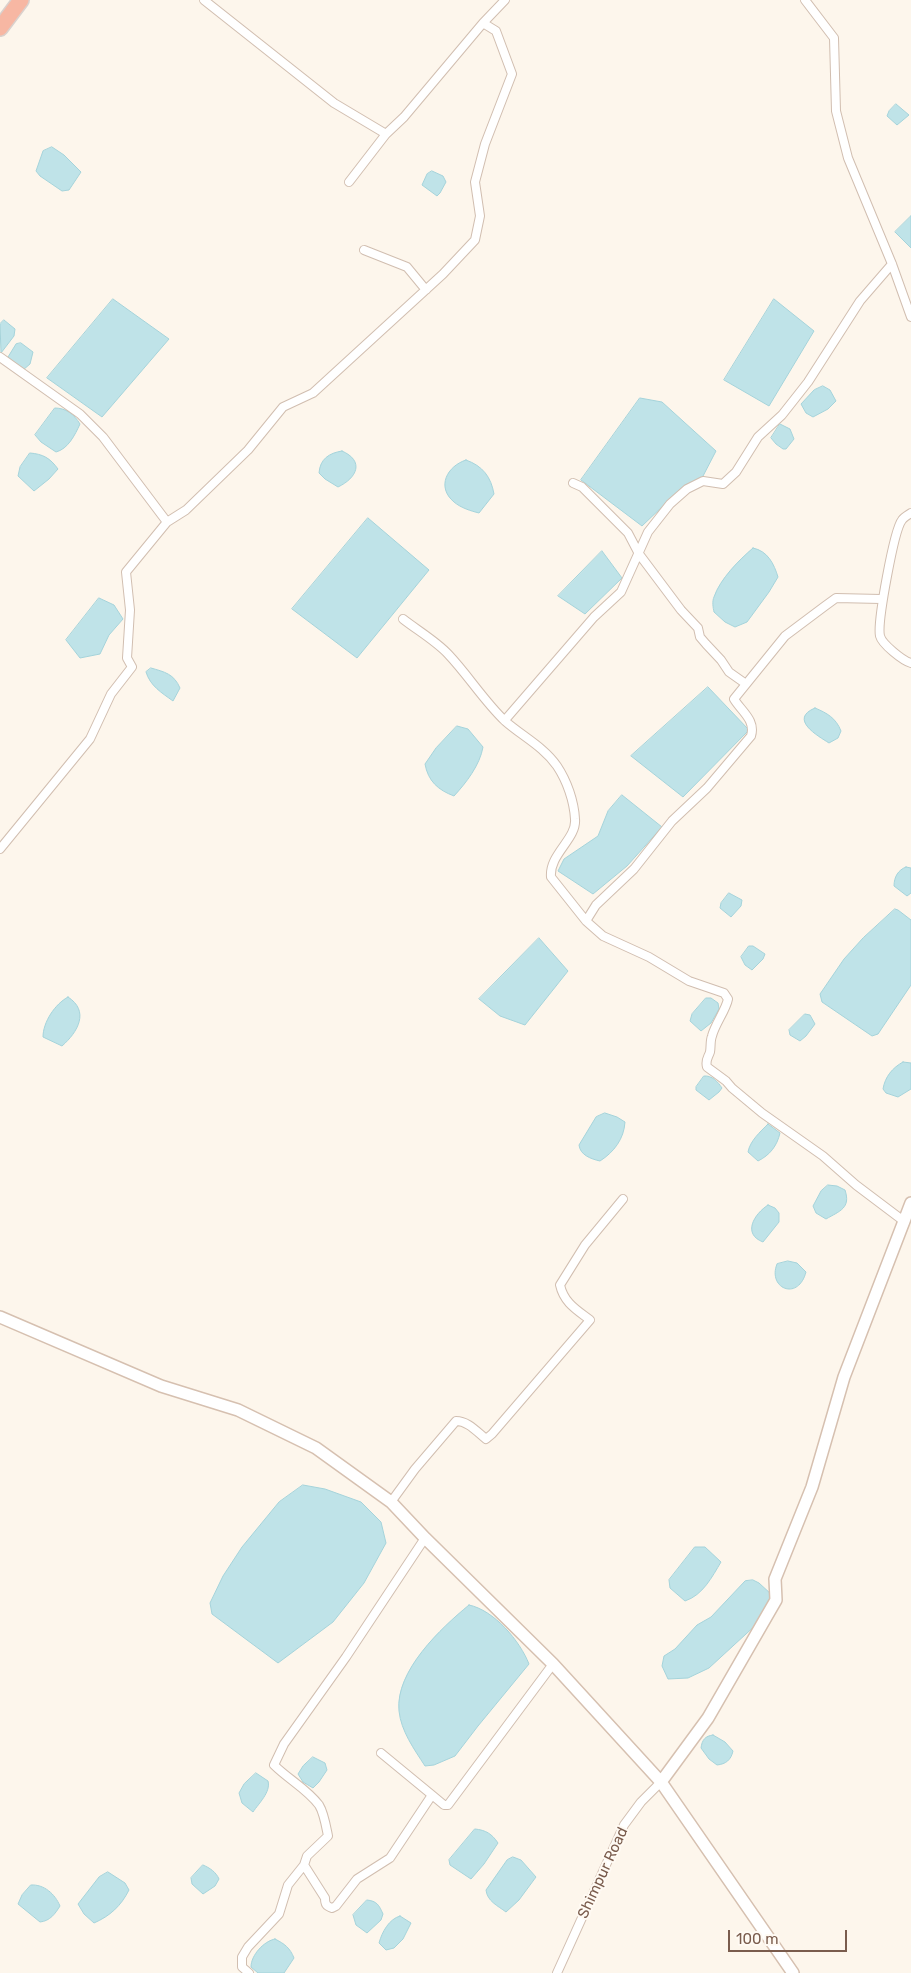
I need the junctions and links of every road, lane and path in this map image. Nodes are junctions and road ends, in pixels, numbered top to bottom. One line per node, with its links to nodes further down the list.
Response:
1 (21, 0): 6 (highway)
2 (204, 0): 7 (street)
3 (504, 0): 5 (street)
4 (805, 0): 10 (street)
5 (482, 23): 7 (street); 11 (street)
6 (0, 28)
7 (386, 134): 8 (street)
8 (349, 182)
9 (364, 250): 11 (street)
10 (892, 264): 12 (street); 17 (street)
11 (426, 290): 16 (street)
12 (911, 317)
13 (0, 357): 16 (street)
14 (574, 483): 17 (street)
15 (911, 513): 18 (street)
16 (167, 522): 23 (street)
17 (639, 554): 21 (street); 22 (street)
18 (881, 599): 20 (street); 21 (street)
19 (403, 619): 22 (street)
20 (911, 663)
21 (746, 684): 24 (street)
22 (505, 720): 24 (street)
23 (0, 849)
24 (586, 921): 27 (street)
25 (623, 1199): 29 (street)
26 (911, 1203): 27 (street)
27 (905, 1222): 33 (street)
28 (0, 1317): 29 (street)
29 (391, 1502): 30 (street)
30 (425, 1538): 31 (street); 35 (street)
31 (554, 1664): 33 (street); 34 (street)
32 (381, 1753): 34 (street)
33 (661, 1782): 37 (street, Shimpur Road); 38 (street)
34 (432, 1795): 35 (street)
35 (304, 1865): 36 (street)
36 (249, 1973)
37 (557, 1973)
38 (793, 1973)

